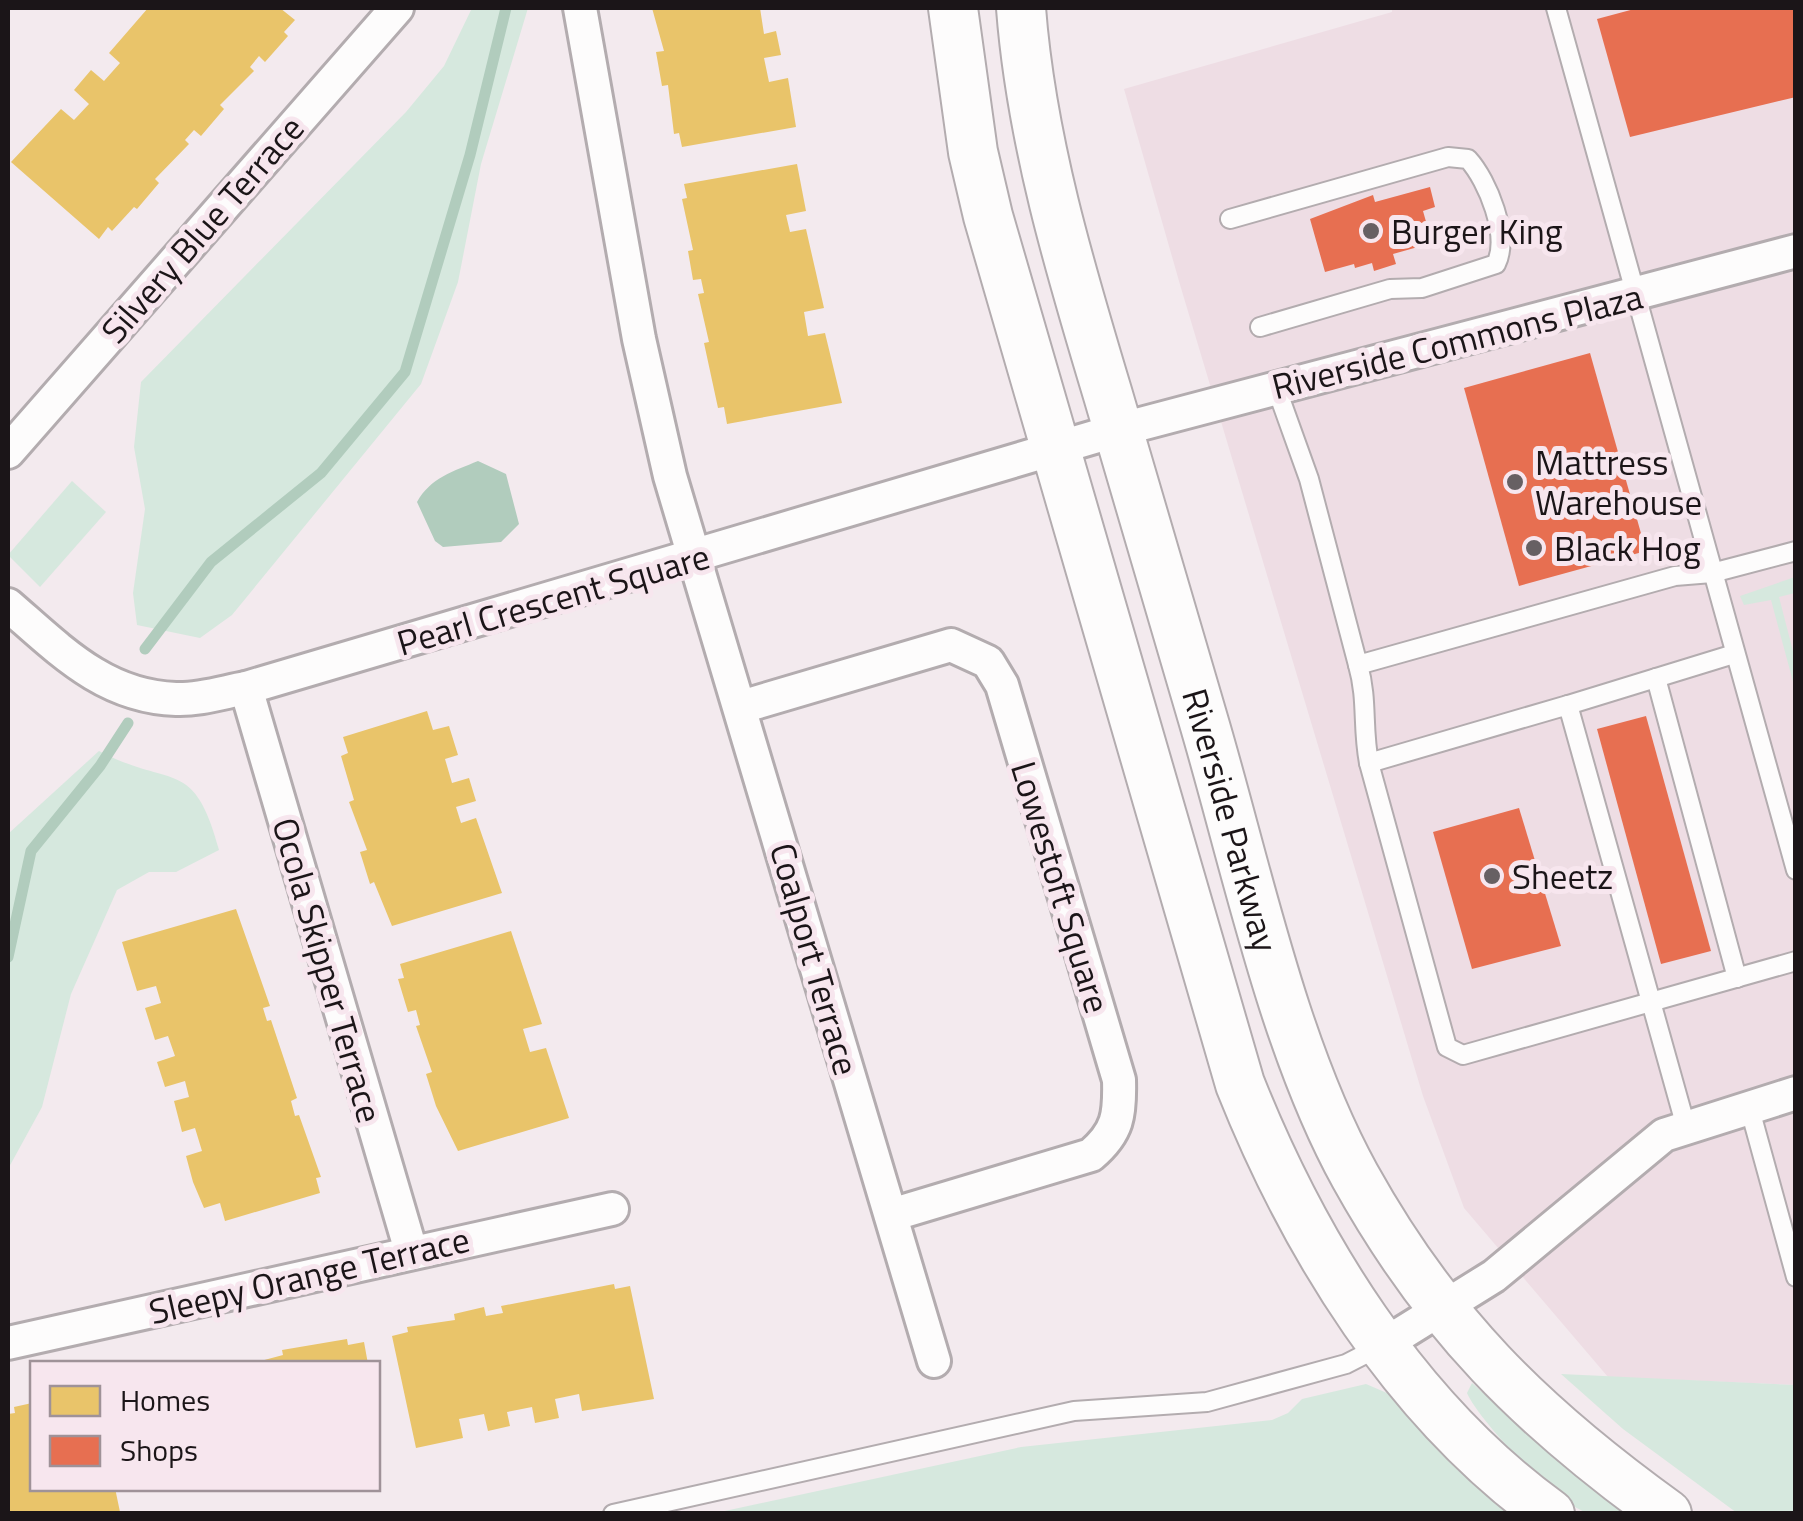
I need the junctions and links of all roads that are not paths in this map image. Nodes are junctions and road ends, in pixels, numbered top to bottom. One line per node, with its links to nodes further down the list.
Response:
1 (397, 8): 13 (street, Silvery Blue Terrace)
2 (580, 8): 15 (street, Coalport Terrace)
3 (953, 8): 12 (main road, Riverside Parkway)
4 (1020, 8): 11 (main road, Riverside Parkway)
5 (1556, 8): 8 (lane)
6 (1230, 219): 9 (lane)
7 (1796, 251): 8 (street, Riverside Commons Plaza)
8 (1634, 294): 10 (street, Riverside Commons Plaza); 16 (lane)
9 (1260, 327)
10 (1276, 387): 11 (street, Riverside Commons Plaza); 19 (lane)
11 (1118, 430): 12 (street, Pearl Crescent Square); 37 (main road, Riverside Parkway)
12 (1052, 449): 15 (street, Pearl Crescent Square); 39 (main road, Riverside Parkway)
13 (8, 452)
14 (1796, 552): 16 (lane)
15 (694, 558): 21 (street, Pearl Crescent Square); 23 (street, Coalport Terrace)
16 (1712, 573): 18 (lane); 19 (lane)
17 (8, 605): 21 (street, Pearl Crescent Square)
18 (1734, 654): 20 (lane); 25 (lane)
19 (1358, 664): 24 (lane)
20 (1656, 678): 22 (lane); 28 (lane)
21 (246, 688): 35 (street, Ocola Skipper Terrace)
22 (1568, 705): 24 (lane); 29 (lane)
23 (741, 707): 34 (street, Coalport Terrace); 34 (street, Lowestoft Square)
24 (1369, 763): 29 (lane)
25 (1788, 818): 26 (lane)
26 (1796, 870)
27 (1796, 961): 28 (lane)
28 (1738, 978): 29 (lane)
29 (1651, 1003): 32 (lane)
30 (1796, 1093): 31 (street)
31 (1749, 1106): 32 (street); 36 (lane)
32 (1686, 1127): 37 (street)
33 (612, 1208): 35 (street, Sleepy Orange Terrace)
34 (891, 1215): 40 (street, Coalport Terrace)
35 (410, 1251): 38 (street, Sleepy Orange Terrace)
36 (1796, 1276)
37 (1440, 1310): 39 (street); 43 (main road, Riverside Parkway)
38 (8, 1343)
39 (1384, 1345): 41 (lane); 42 (main road, Riverside Parkway)
40 (934, 1361)
41 (612, 1514)
42 (1550, 1514)
43 (1667, 1514)

